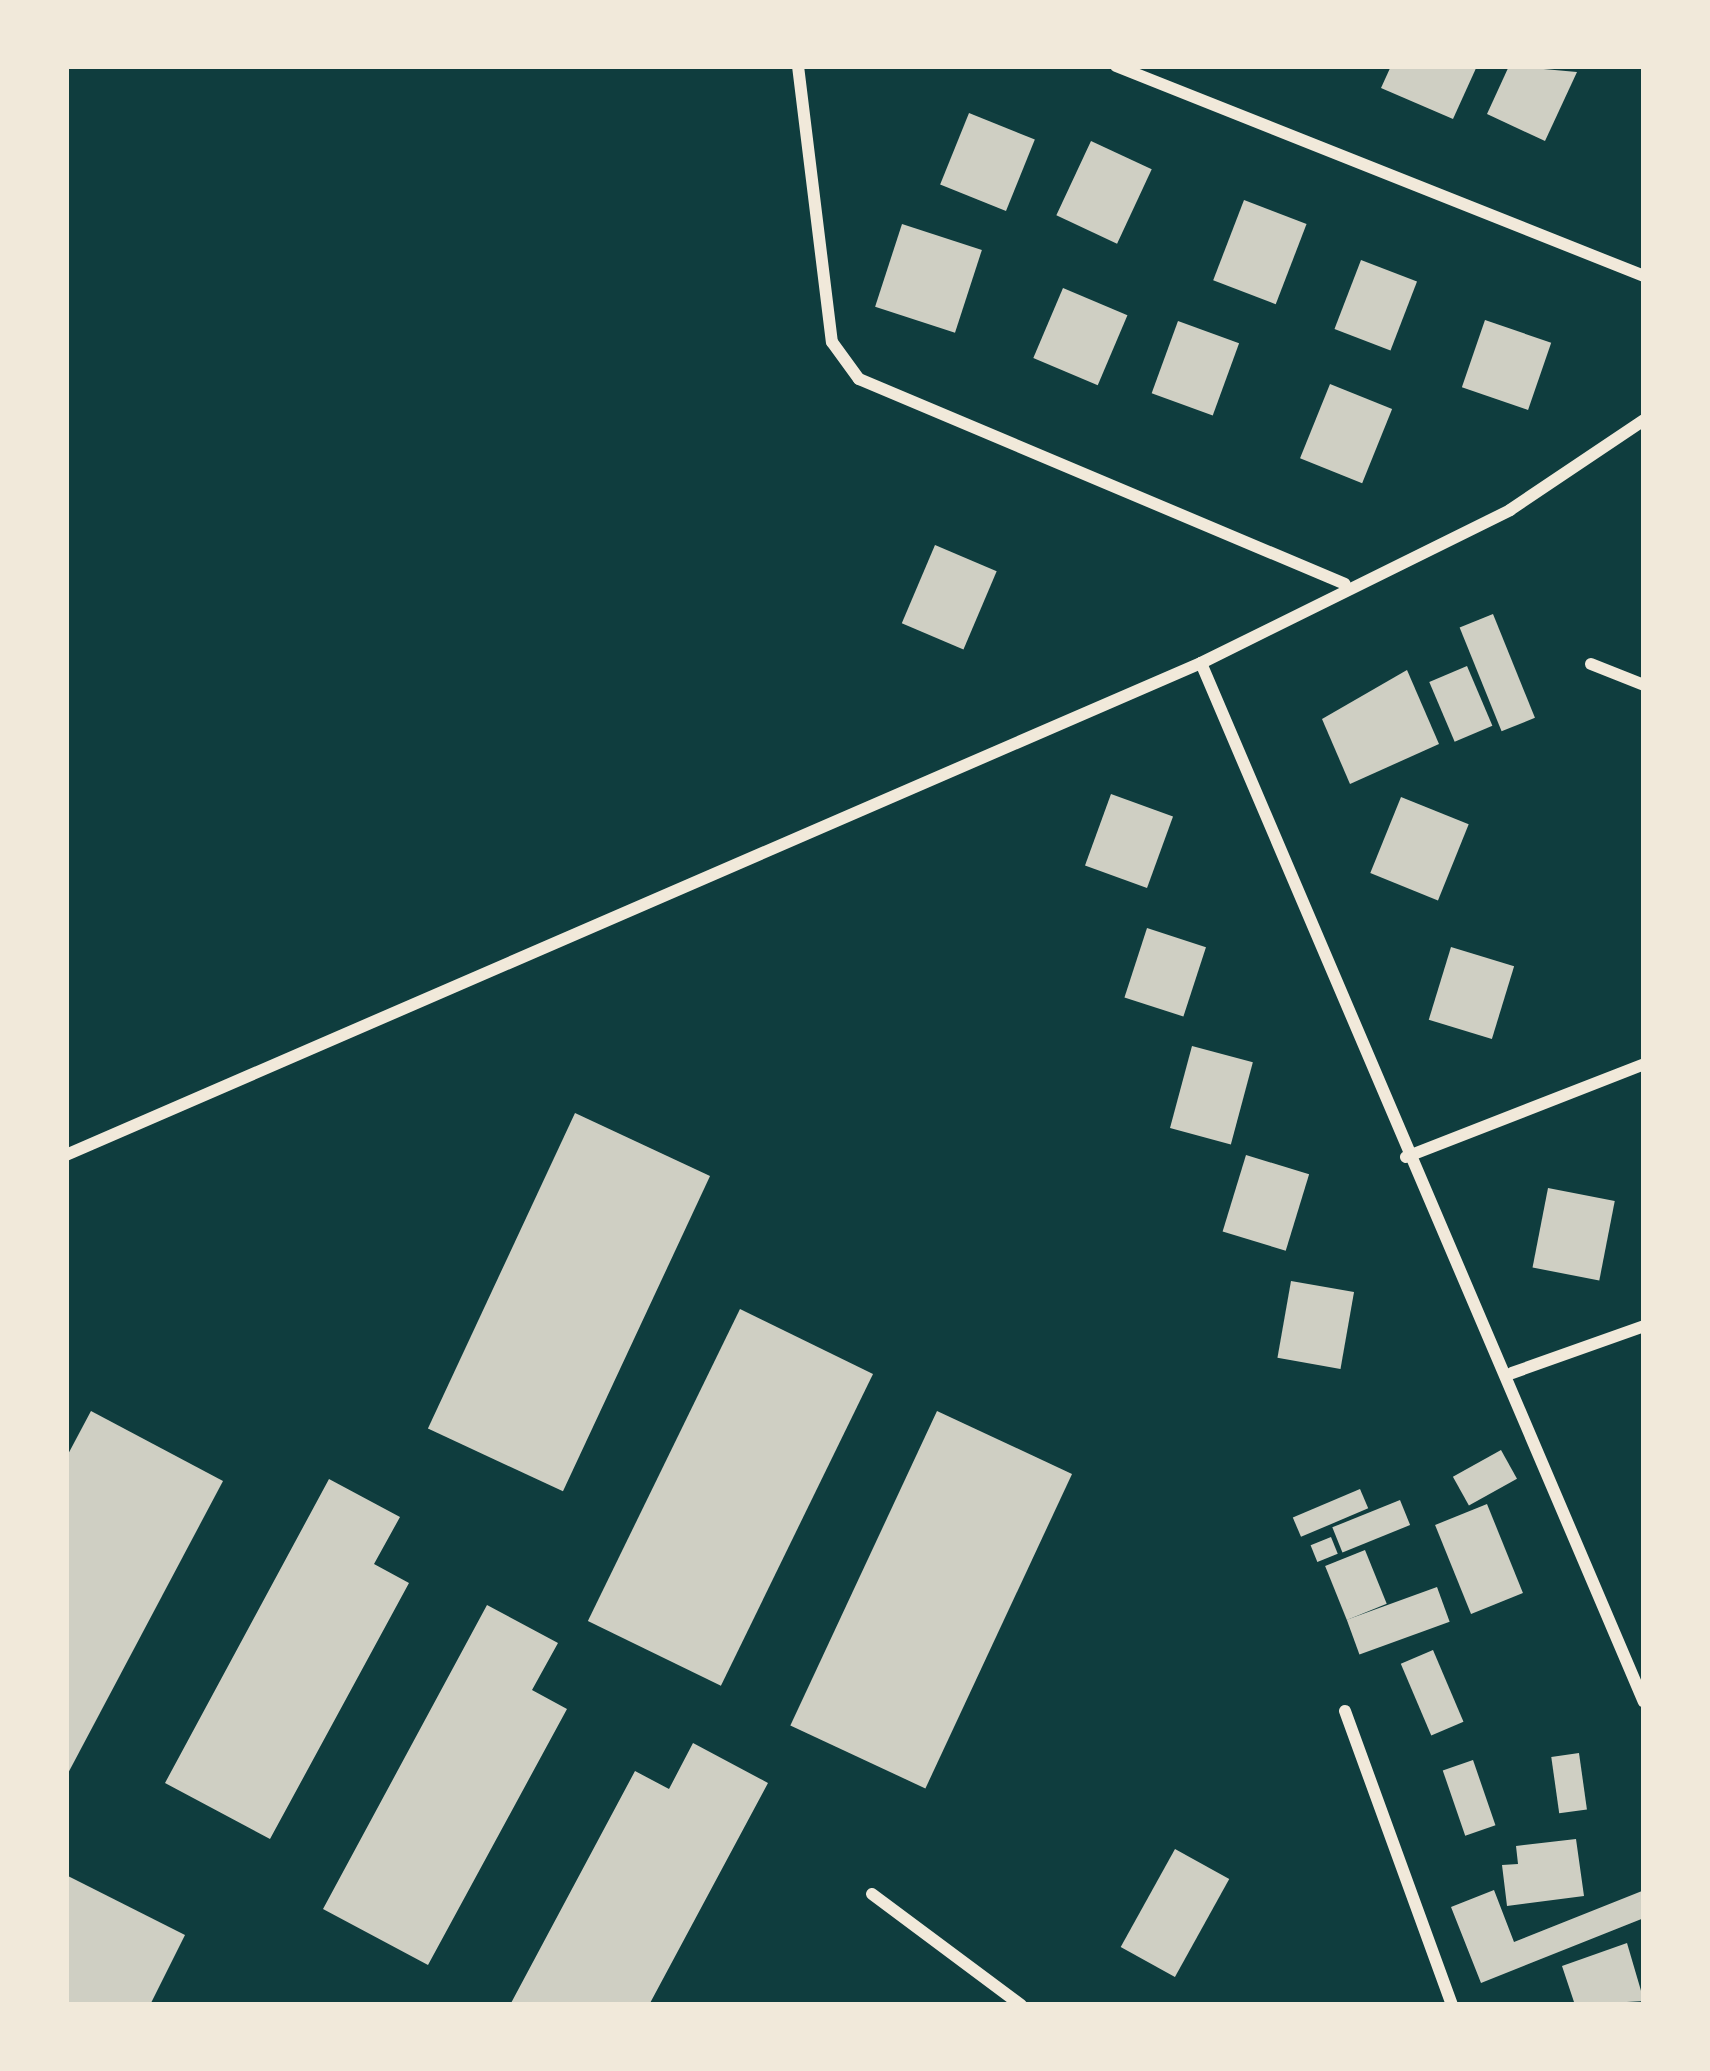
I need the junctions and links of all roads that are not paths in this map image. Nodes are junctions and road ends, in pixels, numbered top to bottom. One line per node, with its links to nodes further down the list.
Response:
1 (798, 66): 5 (street)
2 (1116, 66): 3 (street)
3 (1644, 276)
4 (1644, 420): 5 (street)
5 (1345, 584): 6 (street)
6 (1201, 663): 10 (street); 11 (street)
7 (1591, 664): 8 (street)
8 (1644, 685)
9 (1644, 1064): 11 (street)
10 (66, 1155)
11 (1406, 1157): 13 (street)
12 (1644, 1326): 13 (street)
13 (1512, 1372): 14 (street)
14 (1644, 1702)
15 (1345, 1711): 18 (street)
16 (872, 1894): 17 (street)
17 (1021, 2005)
18 (1452, 2005)

